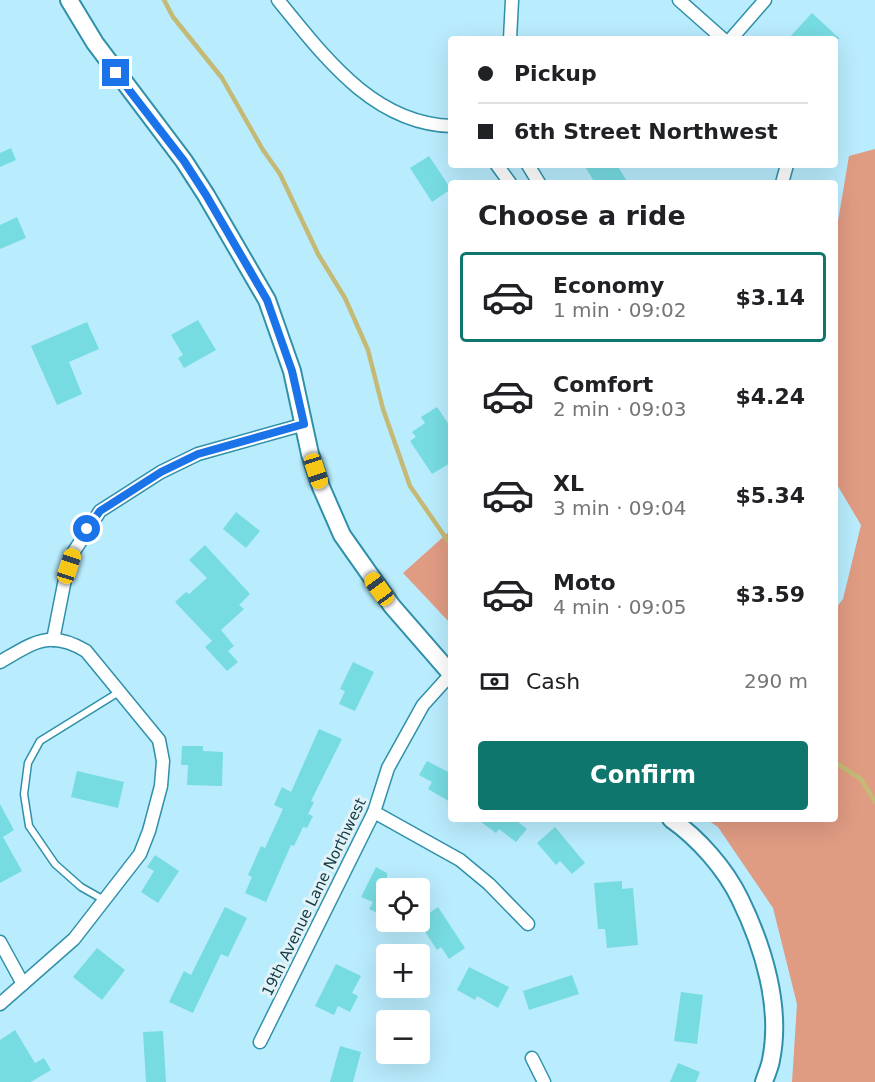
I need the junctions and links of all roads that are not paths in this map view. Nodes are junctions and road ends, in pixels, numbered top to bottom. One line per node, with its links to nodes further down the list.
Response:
1 (69, 0): 10 (street)
2 (278, 0): 9 (street)
3 (512, 0): 6 (street)
4 (679, 0): 7 (street)
5 (765, 0): 8 (street)
6 (510, 36)
7 (720, 36)
8 (734, 36)
9 (448, 126)
10 (304, 424): 11 (street); 13 (street)
11 (53, 640): 12 (street); 15 (street)
12 (0, 662)
13 (448, 671)
14 (448, 677): 16 (street, 19th Avenue Lane Northwest)
15 (119, 692): 18 (street); 18 (lane)
16 (374, 812): 19 (street); 23 (street, 19th Avenue Lane Northwest)
17 (674, 822): 26 (street)
18 (104, 900): 21 (street)
19 (528, 924)
20 (0, 942): 21 (street)
21 (23, 984): 22 (street)
22 (0, 1004)
23 (260, 1042)
24 (532, 1058): 25 (street)
25 (544, 1082)
26 (764, 1082)

